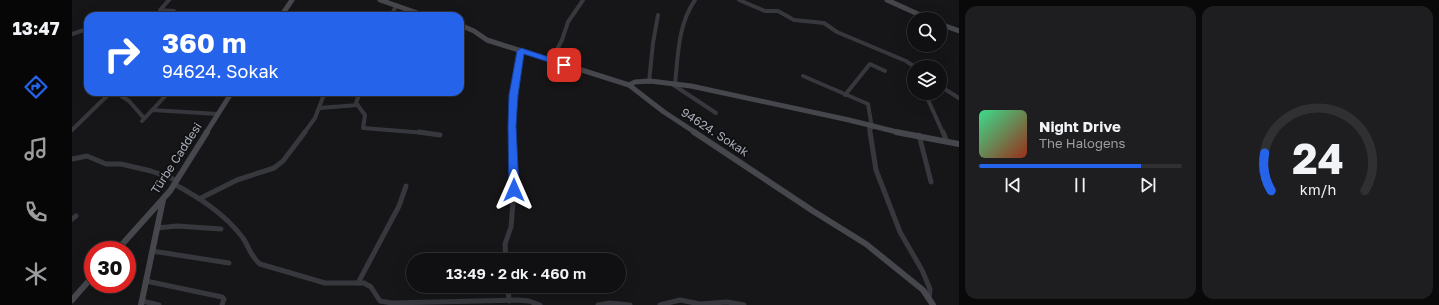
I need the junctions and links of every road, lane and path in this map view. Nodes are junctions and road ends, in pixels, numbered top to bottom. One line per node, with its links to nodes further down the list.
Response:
1 (169, 0): 10 (street)
2 (292, 0): 11 (street)
3 (380, 0): 8 (street)
4 (583, 0): 22 (street)
5 (695, 0): 27 (street)
6 (739, 0): 23 (street)
7 (887, 0): 14 (street)
8 (386, 1): 9 (street)
9 (396, 6): 12 (street); 13 (street)
10 (174, 12)
11 (284, 12)
12 (394, 12)
13 (414, 12)
14 (914, 12)
15 (658, 15): 26 (street)
16 (464, 27): 21 (street, 94624. Sokak)
17 (947, 27): 19 (street)
18 (84, 30): 20 (street)
19 (959, 31)
20 (72, 34)
21 (521, 51): 22 (street, 94624. Sokak); 60 (street)
22 (552, 61): 28 (street, 94624. Sokak)
23 (907, 62)
24 (885, 71): 30 (street)
25 (803, 76): 30 (street)
26 (649, 82): 27 (street); 28 (street)
27 (673, 83): 42 (street); 44 (street)
28 (629, 85): 68 (street, 94624. Sokak)
29 (947, 90): 37 (street)
30 (845, 95): 44 (street)
31 (107, 96): 45 (street)
32 (121, 96): 41 (street)
33 (165, 96): 41 (street)
34 (229, 96): 43 (street, Türbe Caddesi)
35 (324, 96): 40 (street)
36 (359, 96): 39 (street)
37 (959, 98)
38 (928, 100): 48 (street)
39 (358, 105): 40 (street); 46 (street)
40 (319, 108): 54 (street)
41 (152, 110): 43 (street)
42 (716, 113)
43 (218, 114): 51 (street, Türbe Caddesi)
44 (871, 128): 47 (street); 68 (street)
45 (72, 130)
46 (440, 135)
47 (919, 135): 48 (street); 52 (street)
48 (947, 142): 49 (street)
49 (959, 144)
50 (72, 159): 51 (street)
51 (175, 182): 54 (street); 55 (street, Türbe Caddesi)
52 (931, 182)
53 (406, 186): 63 (street)
54 (200, 198): 63 (street)
55 (163, 199): 56 (street); 58 (street, Türbe Caddesi)
56 (157, 228): 57 (street); 59 (street)
57 (221, 229)
58 (125, 241)
59 (152, 251): 61 (street); 62 (street)
60 (506, 253)
61 (229, 263)
62 (146, 281): 69 (street); 72 (street)
63 (358, 283): 67 (street)
64 (84, 285): 66 (street)
65 (508, 293): 67 (street)
66 (73, 297)
67 (509, 301): 73 (street)
68 (931, 302)
69 (142, 303): 71 (street)
70 (616, 304): 74 (street); 75 (street)
71 (159, 305)
72 (222, 305)
73 (540, 305)
74 (598, 305)
75 (630, 305)
76 (660, 305): 77 (street)
77 (744, 305)

